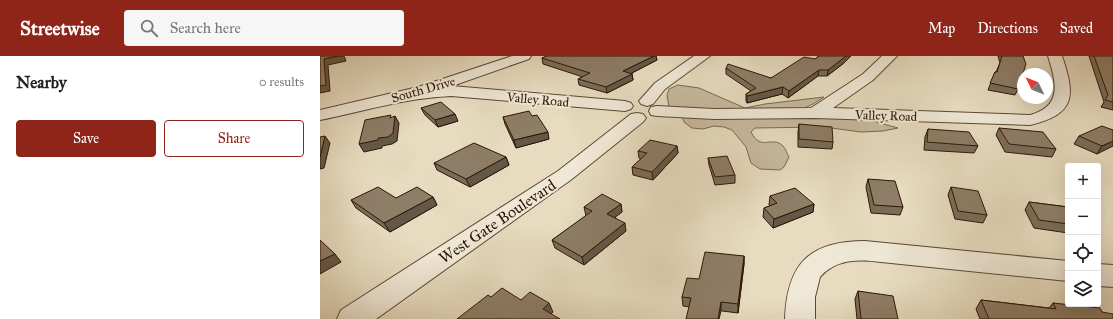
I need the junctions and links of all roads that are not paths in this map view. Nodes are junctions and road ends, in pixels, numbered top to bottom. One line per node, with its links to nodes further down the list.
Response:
1 (524, 56): 5 (street, South Drive)
2 (703, 56): 7 (street, West Gate Boulevard)
3 (890, 56): 8 (street)
4 (1055, 56): 8 (street, Valley Road)
5 (451, 86): 6 (street, Valley Road); 7 (street, Valley Road)
6 (405, 95): 9 (street, South Drive)
7 (642, 109): 8 (street, Valley Road); 13 (street, West Gate Boulevard)
8 (815, 113)
9 (320, 116)
10 (1065, 272): 14 (street)
11 (1101, 275): 12 (street)
12 (1113, 276)
13 (352, 319)
14 (800, 319)

